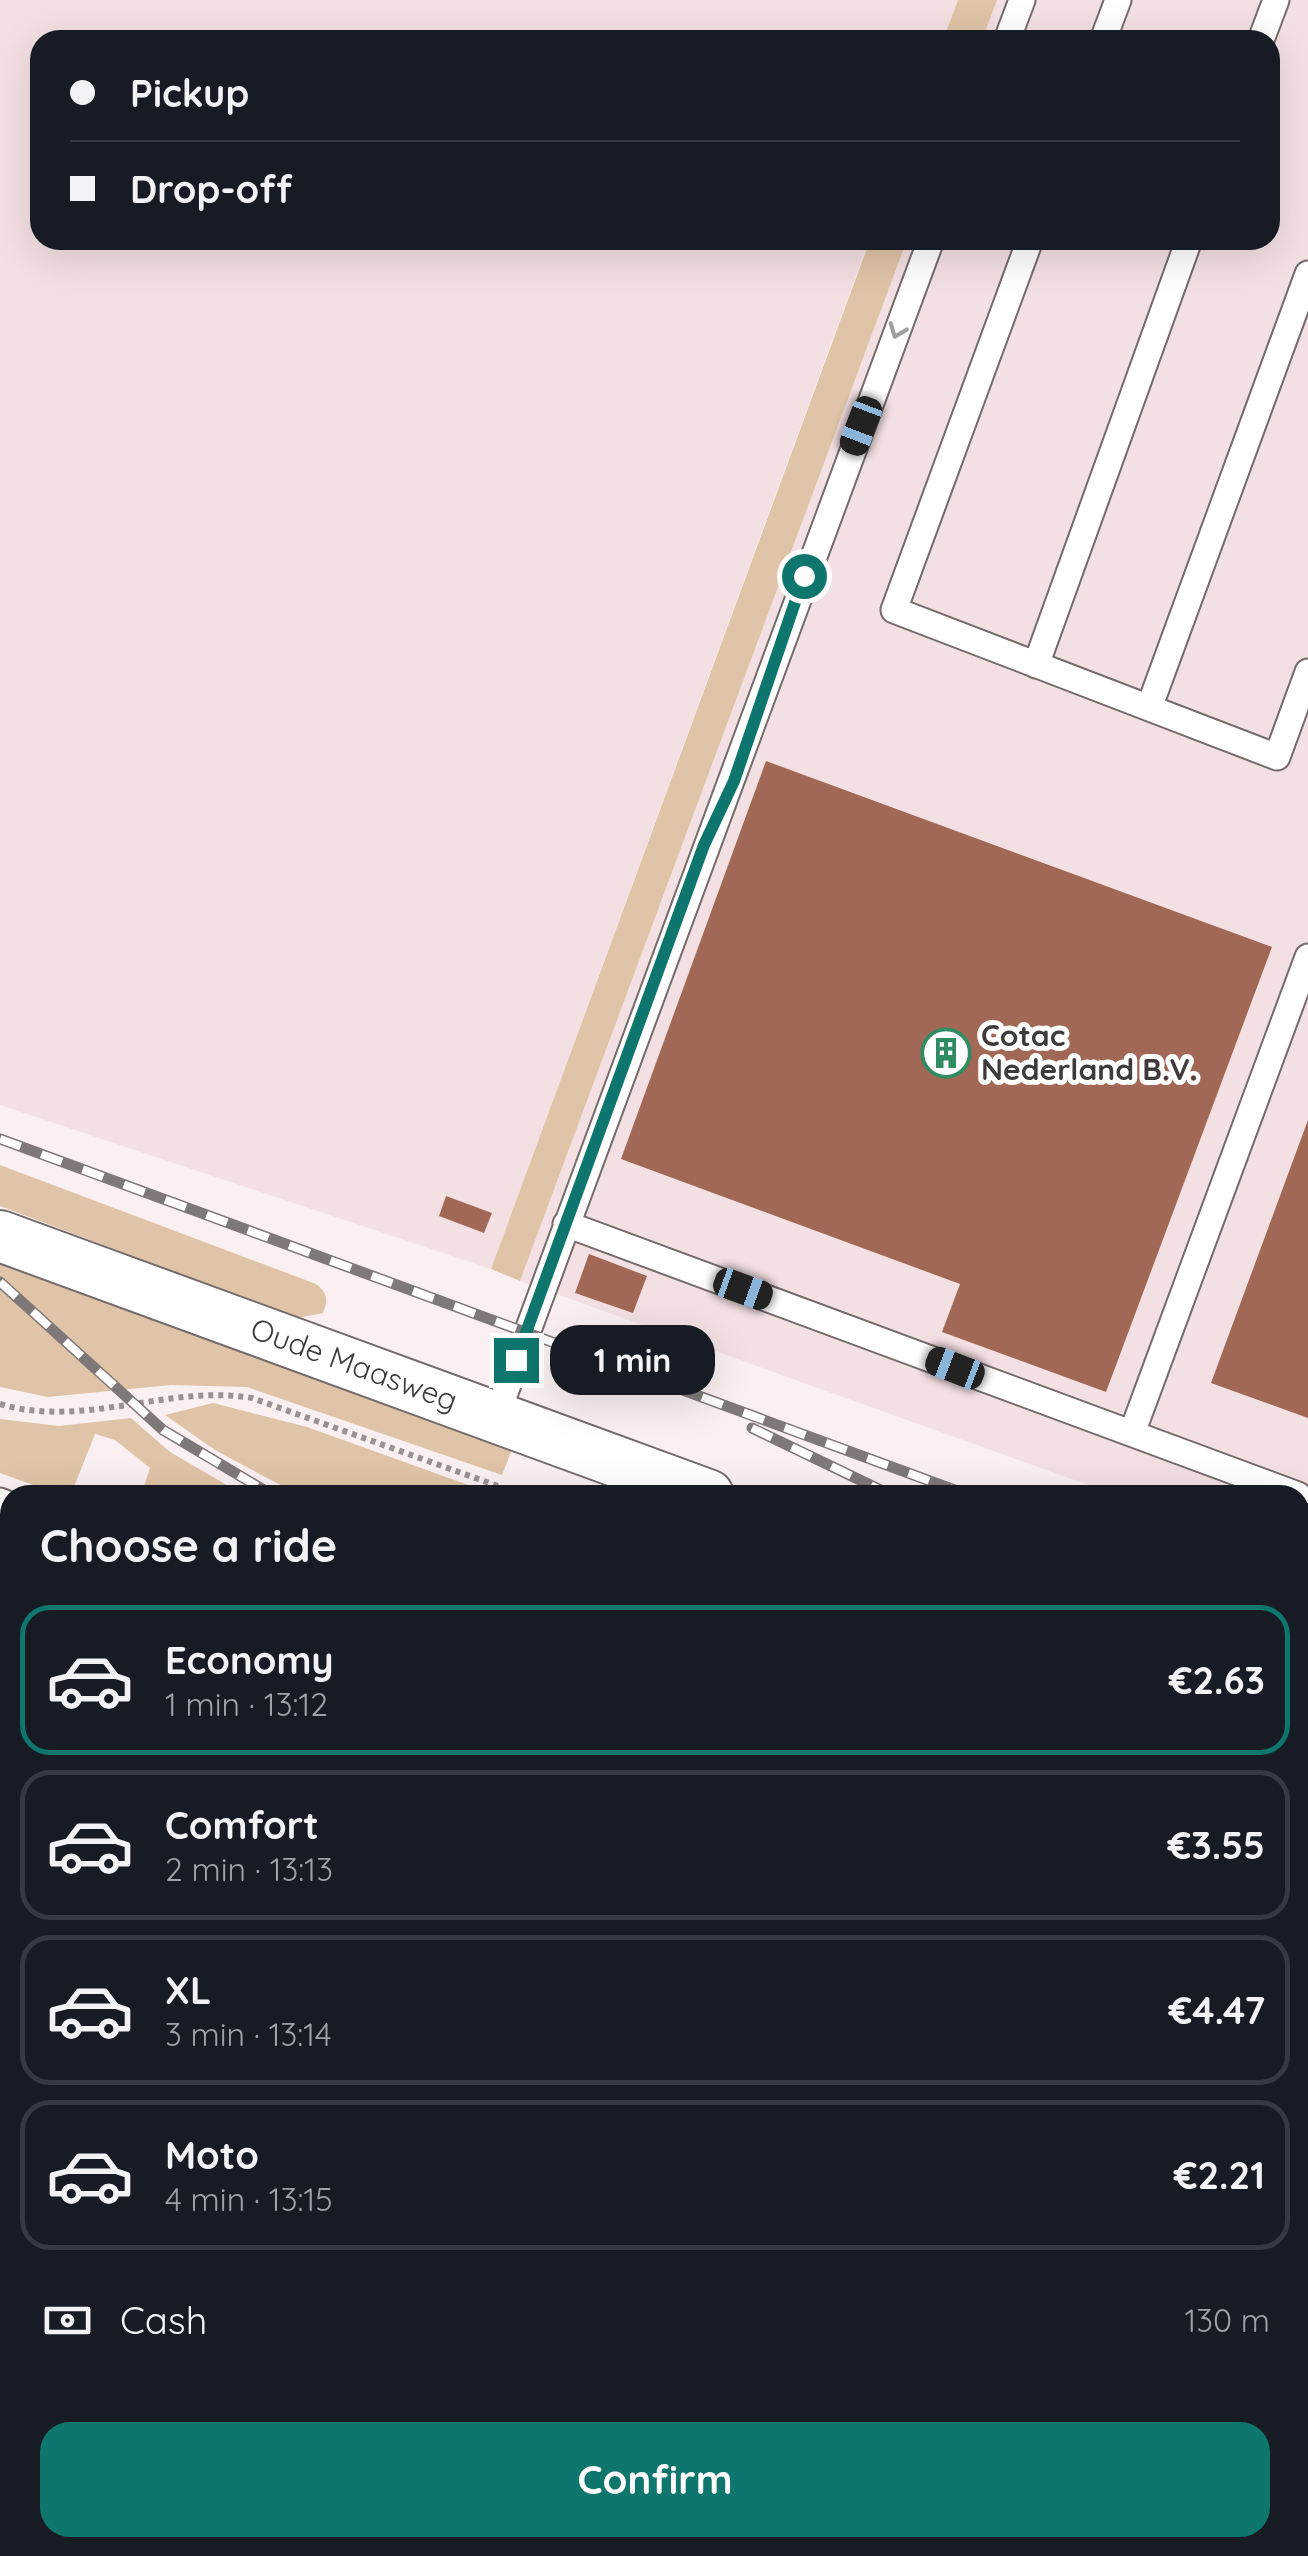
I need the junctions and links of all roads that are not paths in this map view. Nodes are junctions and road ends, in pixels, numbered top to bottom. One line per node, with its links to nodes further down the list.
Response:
1 (1022, 0): 4 (lane)
2 (1118, 0): 5 (lane)
3 (1276, 0): 6 (lane)
4 (1011, 30)
5 (1107, 30)
6 (1265, 30)
7 (927, 250): 15 (lane, one-way to 15)
8 (1026, 250): 11 (lane)
9 (1185, 250): 11 (lane)
10 (1308, 274): 13 (lane)
11 (1036, 665): 13 (lane)
12 (1308, 672): 13 (lane)
13 (1150, 708)
14 (1308, 956): 18 (lane)
15 (566, 1224): 17 (lane); 18 (lane)
16 (0, 1236): 17 (street, Oude Maasweg)
17 (496, 1416): 19 (street, Oude Maasweg)
18 (1132, 1434): 20 (lane)
19 (681, 1485)
20 (1272, 1485)

